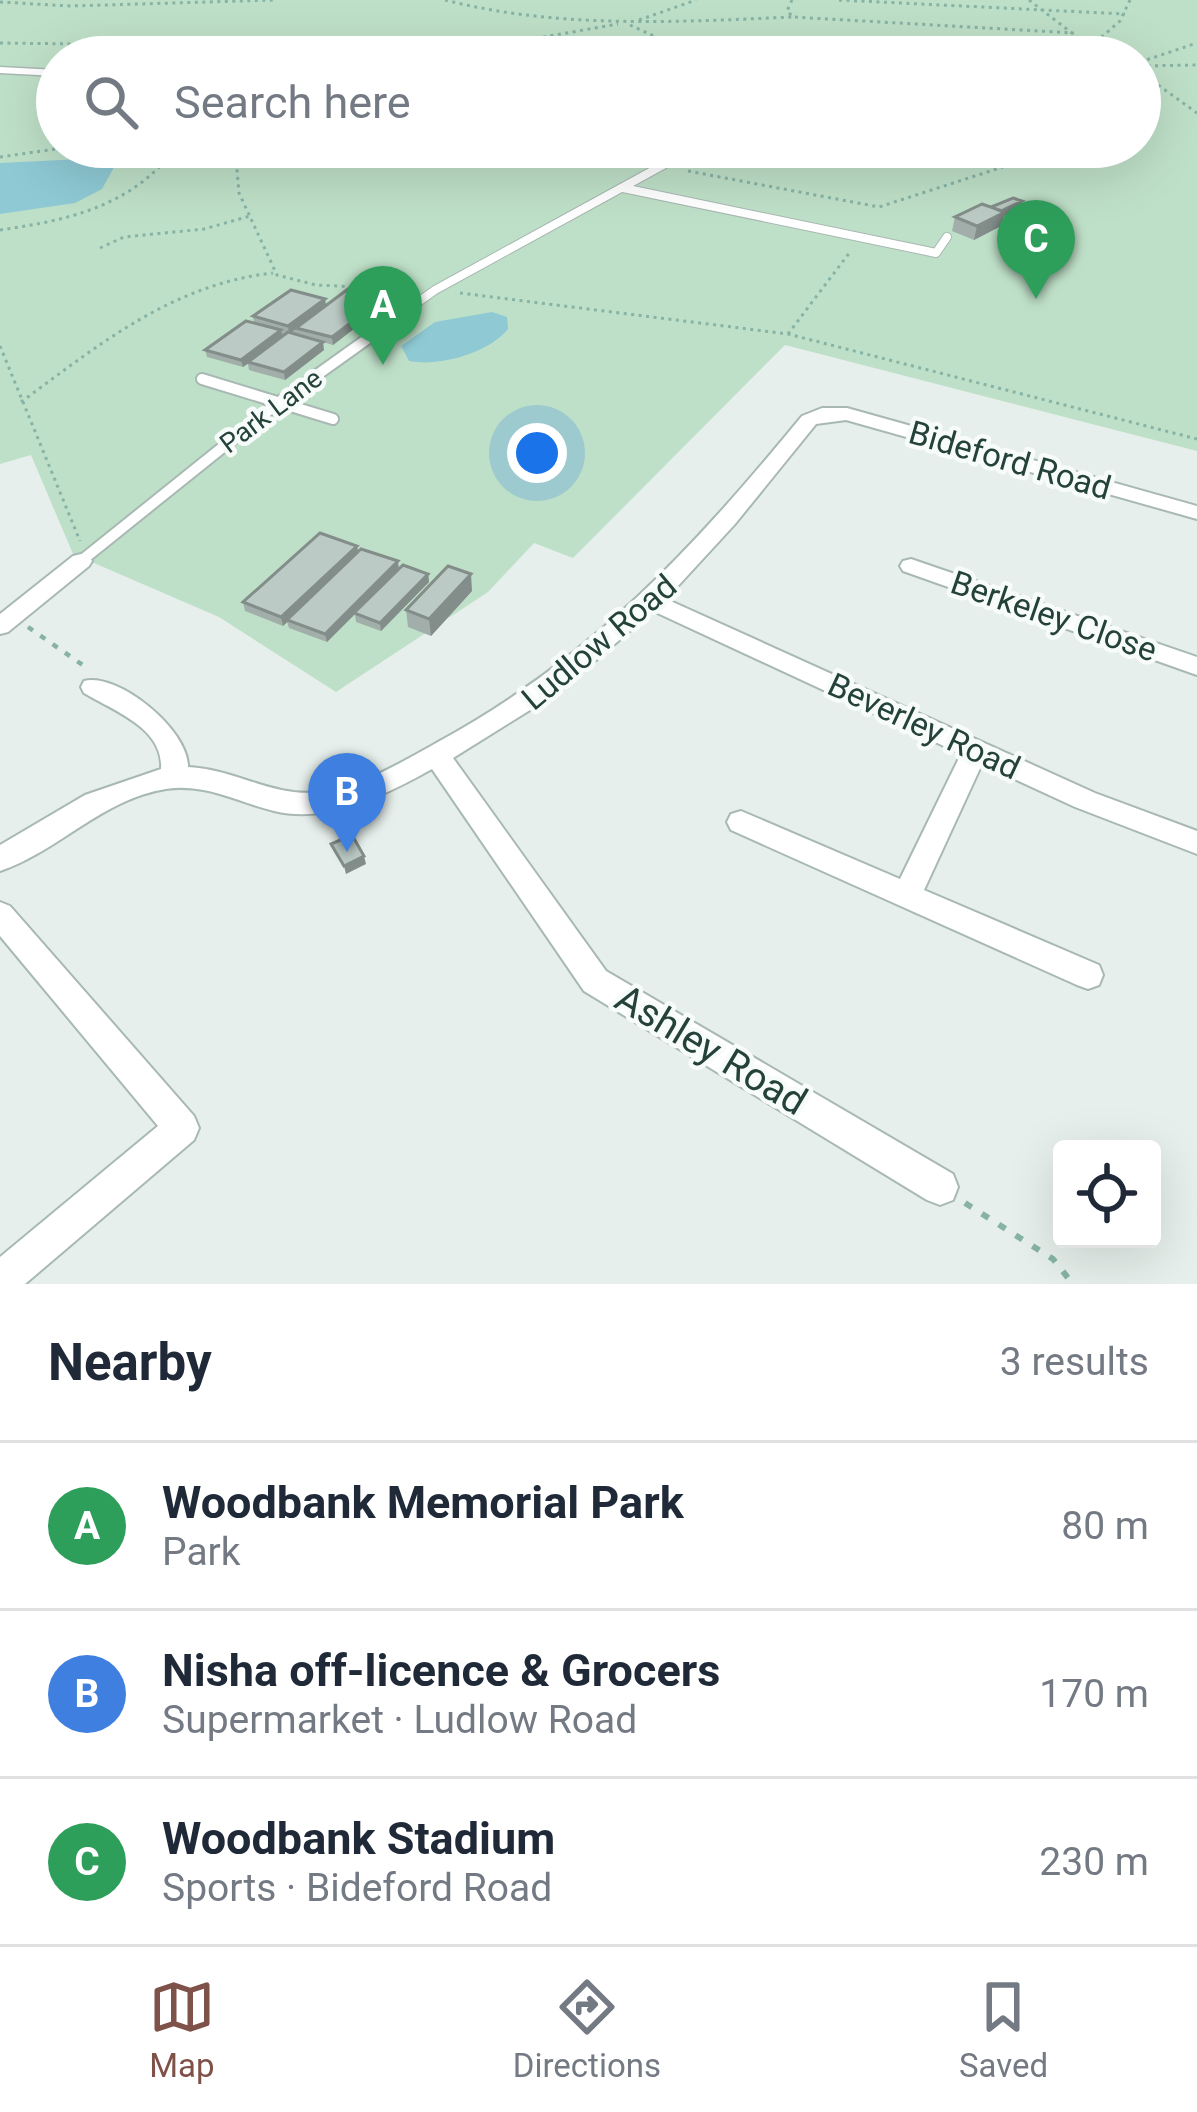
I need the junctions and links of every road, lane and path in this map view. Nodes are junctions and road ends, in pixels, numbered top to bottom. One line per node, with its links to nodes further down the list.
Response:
1 (275, 0): 8 (path)
2 (445, 0): 11 (path)
3 (696, 0): 12 (path)
4 (792, 0): 10 (path)
5 (839, 0): 9 (path)
6 (1029, 0): 13 (path)
7 (1130, 0): 17 (path)
8 (0, 2)
9 (1125, 14)
10 (793, 17): 12 (path); 13 (path)
11 (624, 23): 12 (path); 14 (path)
12 (631, 23): 15 (path)
13 (1074, 34): 16 (path)
14 (549, 36)
15 (657, 36)
16 (1077, 36)
17 (1102, 36)
18 (0, 43): 19 (path)
19 (36, 43)
20 (1197, 43): 21 (path)
21 (1161, 58)
22 (1197, 65): 23 (path)
23 (1161, 66)
24 (0, 70): 25 (lane)
25 (36, 72)
26 (1161, 84): 27 (path)
27 (1197, 113)
28 (36, 152): 29 (path)
29 (0, 157)
30 (155, 168): 37 (path)
31 (232, 168): 36 (path)
32 (659, 168): 35 (lane, Park Lane)
33 (680, 168): 34 (path)
34 (1000, 168)
35 (622, 188): 39 (lane); 42 (lane, Park Lane)
36 (250, 216): 40 (path); 41 (path)
37 (0, 230)
38 (947, 237): 39 (lane)
39 (861, 238): 43 (path)
40 (100, 248)
41 (275, 273): 42 (path); 46 (path)
42 (435, 290): 43 (path); 47 (lane, Park Lane)
43 (788, 334): 50 (path)
44 (0, 346): 46 (path)
45 (202, 379): 47 (lane)
46 (21, 402): 52 (path)
47 (279, 403): 49 (lane); 52 (lane, Park Lane)
48 (822, 414): 51 (street, Bideford Road); 54 (street, Ludlow Road)
49 (333, 419)
50 (1195, 438)
51 (1197, 513)
52 (84, 559): 55 (street, Park Lane)
53 (911, 566): 56 (street, Berkeley Close)
54 (653, 602): 58 (street, Beverley Road); 59 (street, Ludlow Road)
55 (6, 622): 57 (path)
56 (1197, 666)
57 (93, 687): 60 (street)
58 (976, 750): 62 (street, Beverley Road); 64 (street)
59 (436, 755): 60 (street, Ludlow Road); 67 (street, Ashley Road)
60 (175, 776): 63 (street)
61 (741, 822): 64 (street)
62 (1197, 844)
63 (0, 859)
64 (908, 893): 66 (street)
65 (0, 915): 68 (street)
66 (1088, 975)
67 (940, 1187): 69 (path)
68 (0, 1281)
69 (1073, 1284)

